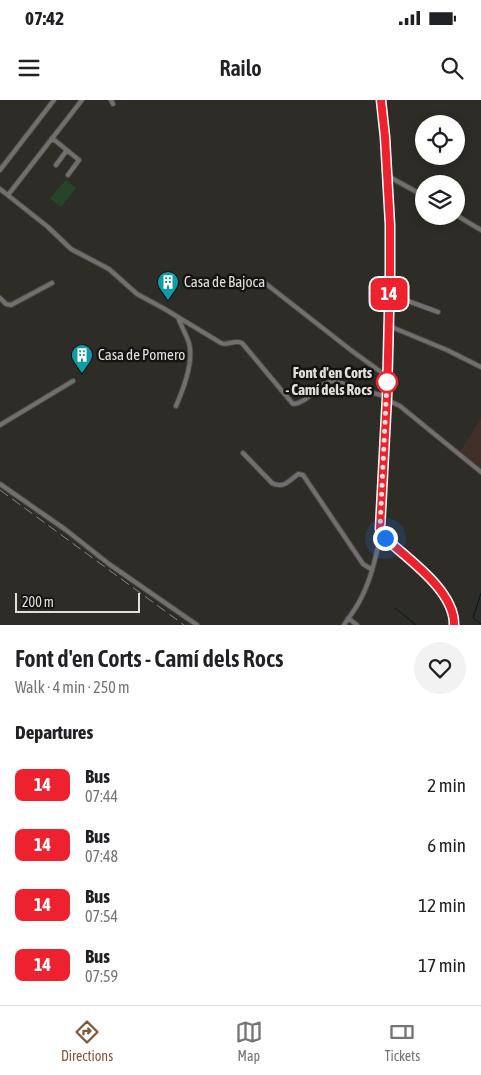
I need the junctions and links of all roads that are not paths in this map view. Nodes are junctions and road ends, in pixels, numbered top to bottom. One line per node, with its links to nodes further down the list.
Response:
1 (54, 100): 7 (street)
2 (82, 100): 4 (street)
3 (381, 100): 9 (street)
4 (52, 138): 5 (street); 12 (street)
5 (67, 150): 6 (street); 8 (street)
6 (56, 164)
7 (0, 170)
8 (68, 175)
9 (386, 175): 11 (street); 17 (street)
10 (0, 188): 12 (street)
11 (415, 191)
12 (8, 195): 20 (street)
13 (465, 220): 14 (street)
14 (481, 230)
15 (265, 283): 23 (street)
16 (52, 284): 18 (street)
17 (389, 294): 19 (street); 21 (street)
18 (0, 298)
19 (438, 312)
20 (178, 317): 25 (street); 26 (street)
21 (389, 326): 22 (street); 23 (street)
22 (481, 367)
23 (387, 373): 25 (street)
24 (73, 381): 27 (street)
25 (387, 399): 29 (street); 31 (street)
26 (176, 406)
27 (0, 425)
28 (243, 453): 32 (street)
29 (481, 472)
30 (0, 484): 34 (street)
31 (381, 531): 32 (street); 37 (street)
32 (371, 569): 33 (street)
33 (348, 618): 35 (street); 36 (street)
34 (197, 625)
35 (344, 625)
36 (357, 625)
37 (454, 625)

